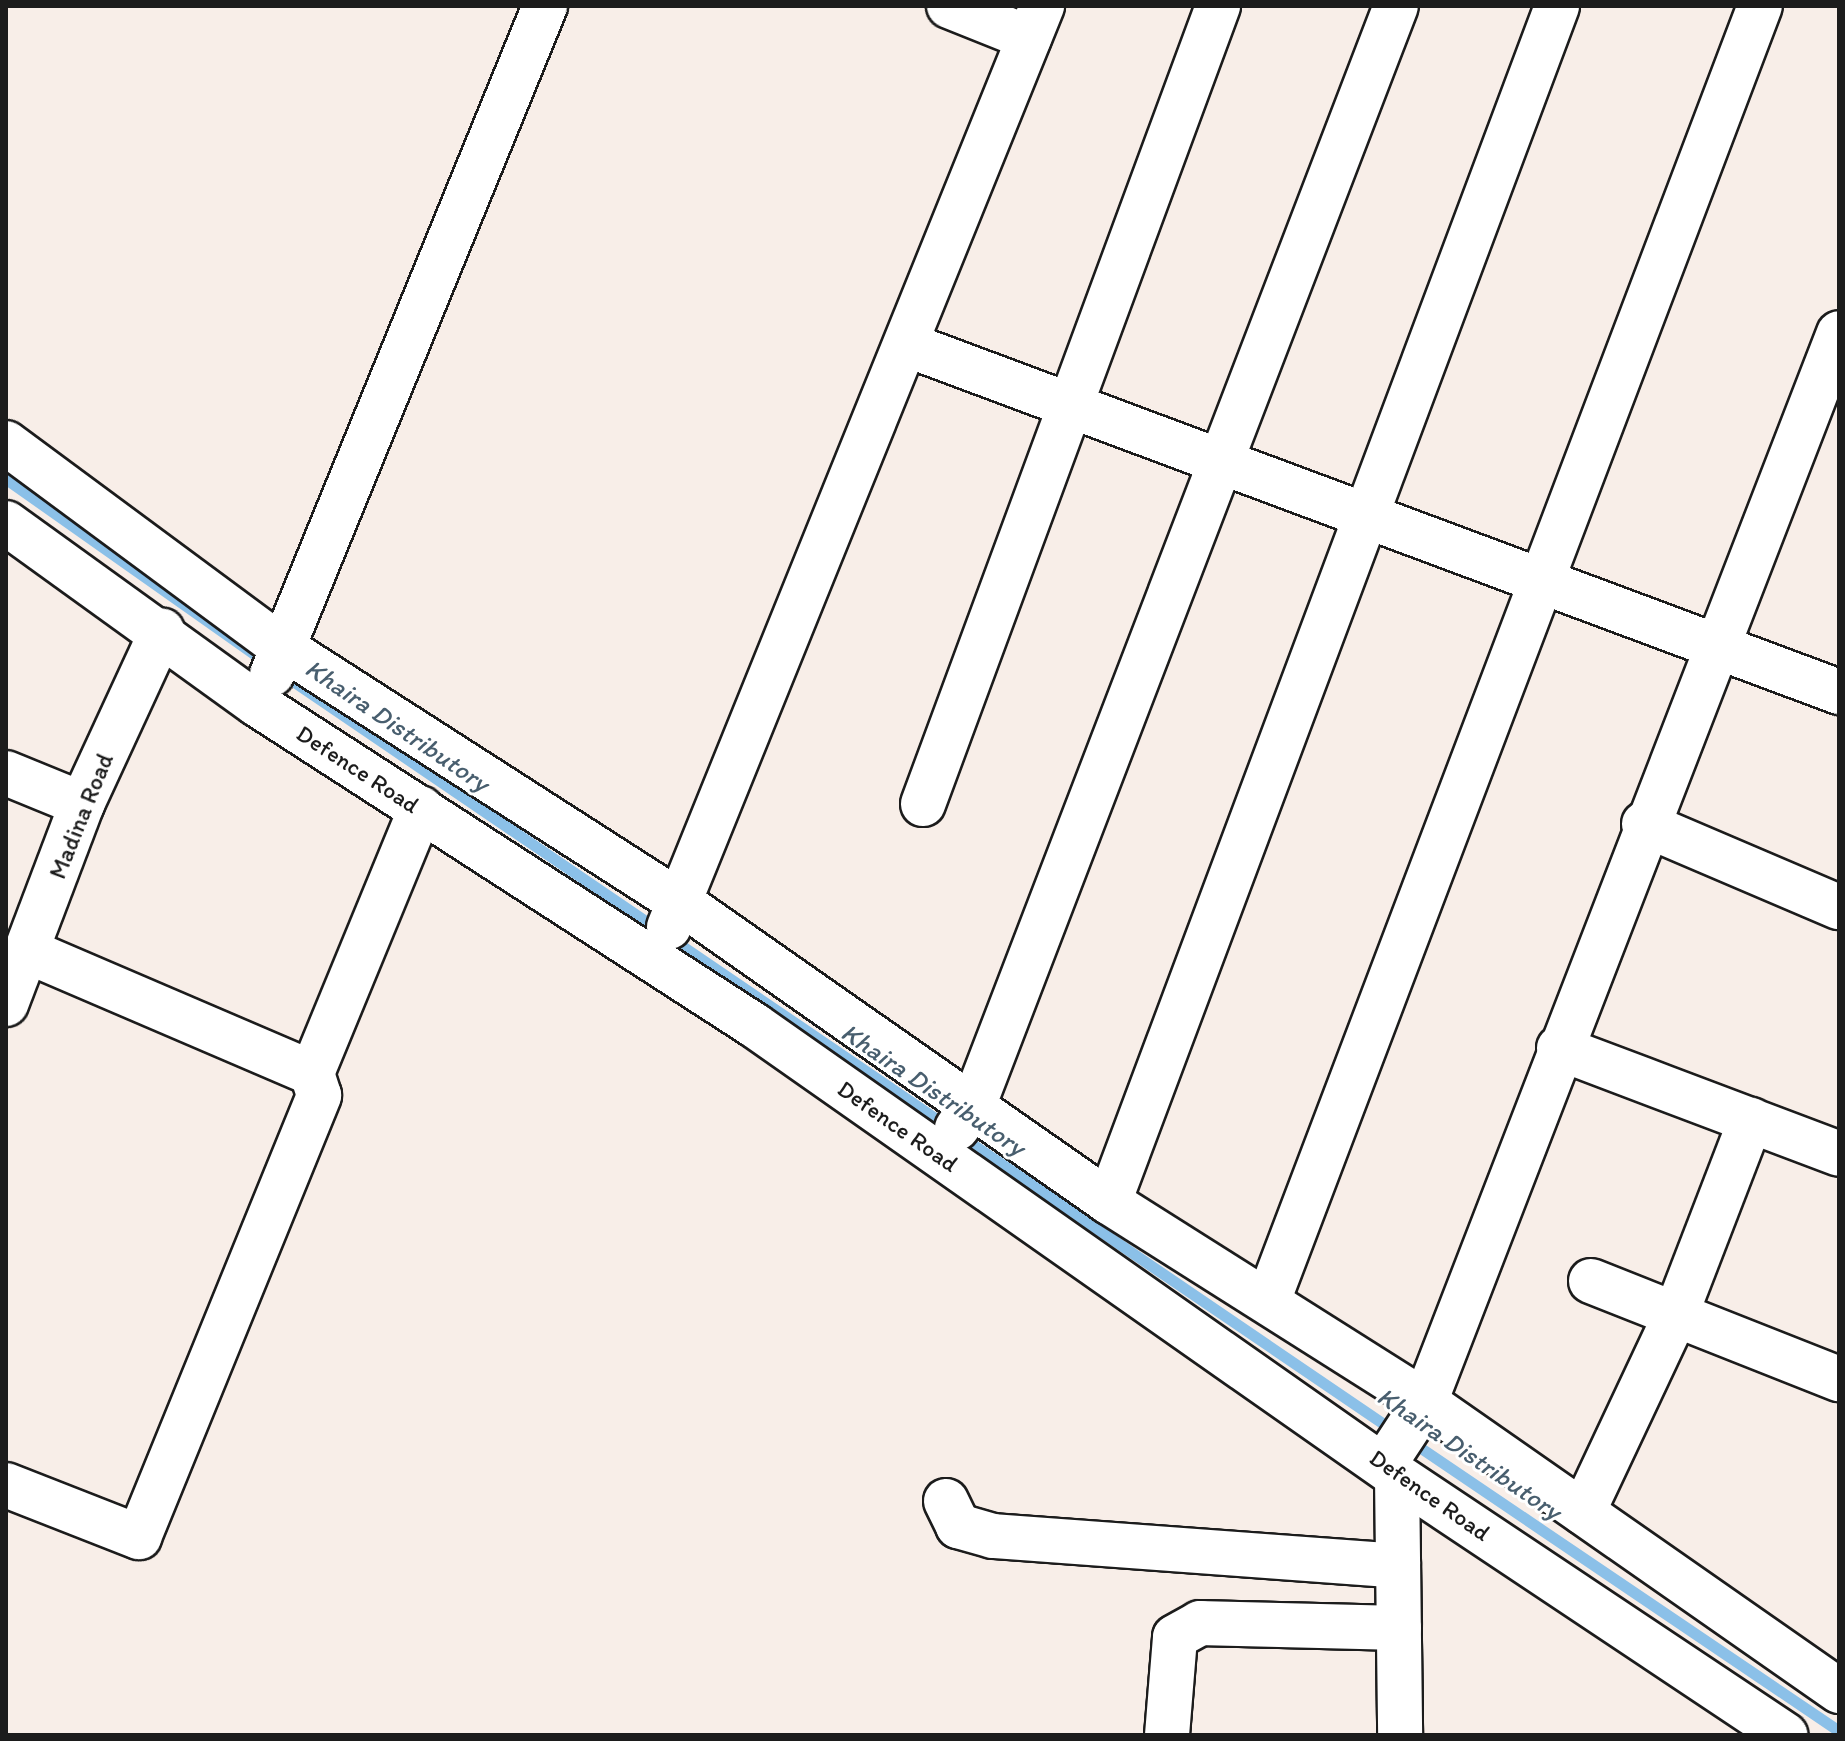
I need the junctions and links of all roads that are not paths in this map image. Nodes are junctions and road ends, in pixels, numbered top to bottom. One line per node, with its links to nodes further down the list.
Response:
1 (545, 6): 19 (street)
2 (949, 6): 7 (street)
3 (1218, 6): 10 (street)
4 (1396, 6): 13 (street)
5 (1557, 6): 14 (street)
6 (1760, 6): 16 (street)
7 (1035, 22): 9 (street)
8 (1839, 333): 11 (street)
9 (908, 345): 10 (street); 27 (street)
10 (1071, 405): 13 (street); 23 (street)
11 (1823, 422): 18 (street)
12 (6, 443): 19 (street)
13 (1223, 462): 14 (street); 34 (street)
14 (1367, 516): 16 (street); 36 (street)
15 (6, 523): 17 (street, Defence Road)
16 (1538, 579): 18 (street); 38 (street)
17 (162, 631): 19 (street, Defence Road); 22 (street, Madina Road)
18 (1715, 645): 20 (street); 25 (street)
19 (271, 672): 24 (street, Defence Road); 27 (street)
20 (1839, 692)
21 (6, 773): 22 (street)
22 (82, 804): 28 (street, Madina Road)
23 (923, 804)
24 (421, 809): 27 (street, Defence Road); 32 (street)
25 (1644, 824): 26 (street); 31 (street)
26 (1839, 907)
27 (666, 932): 30 (street); 30 (street, Defence Road)
28 (27, 951): 29 (street, Madina Road); 32 (street)
29 (6, 1004)
30 (806, 1028): 34 (street); 34 (street, Defence Road)
31 (1559, 1048): 33 (street); 41 (street)
32 (312, 1073): 42 (street)
33 (1751, 1120): 35 (street); 39 (street)
34 (956, 1130): 36 (street); 41 (street, Defence Road)
35 (1839, 1154)
36 (1109, 1202): 38 (street)
37 (1591, 1281): 39 (street)
38 (1268, 1301): 41 (street)
39 (1676, 1314): 40 (street); 44 (street)
40 (1839, 1379)
41 (1403, 1441): 44 (street); 45 (street); 50 (street, Defence Road)
42 (6, 1485)
43 (946, 1501): 45 (street)
44 (1583, 1512): 47 (street)
45 (1398, 1566): 46 (street)
46 (1399, 1628): 48 (street); 49 (street)
47 (1835, 1675)
48 (1167, 1735)
49 (1400, 1735)
50 (1786, 1735)

